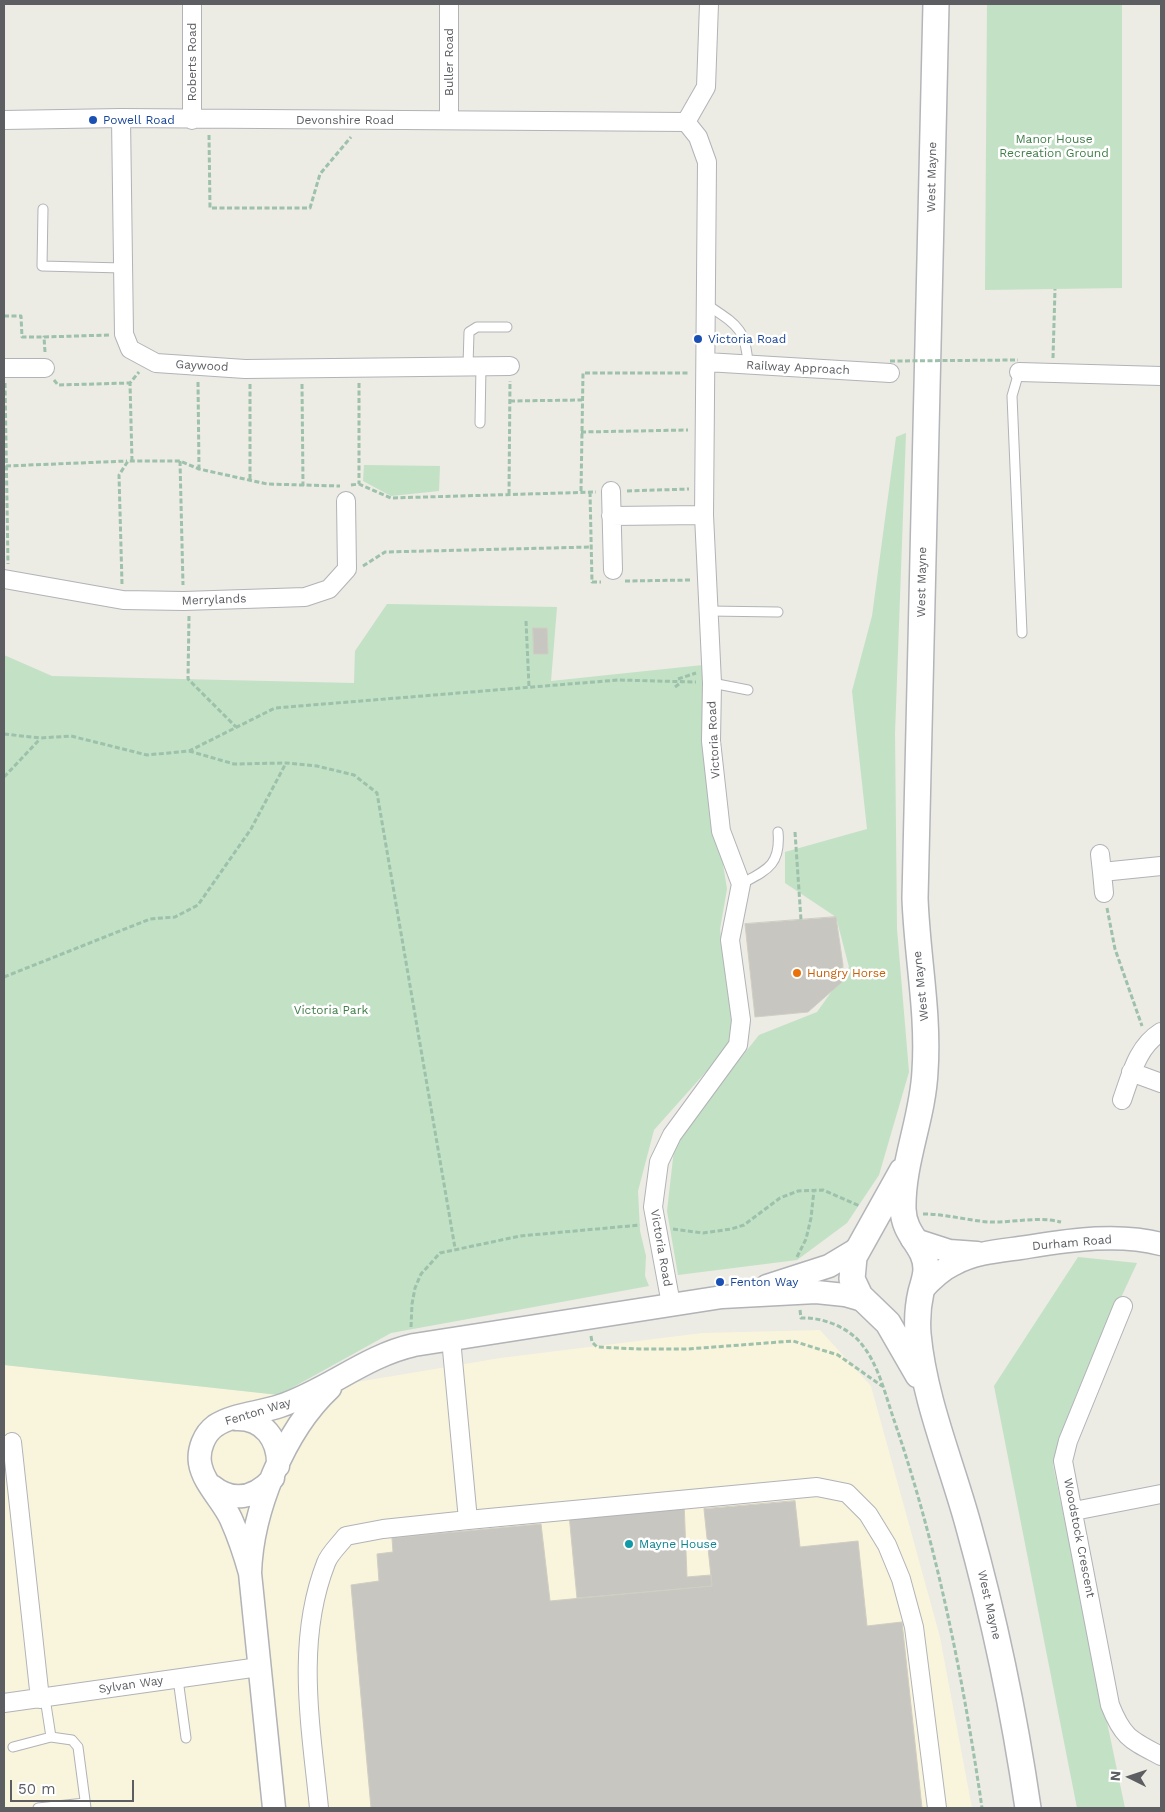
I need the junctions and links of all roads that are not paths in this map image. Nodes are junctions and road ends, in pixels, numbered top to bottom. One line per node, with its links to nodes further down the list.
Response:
1 (192, 4): 7 (street, Roberts Road)
2 (449, 4): 8 (street, Buller Road)
3 (709, 4): 9 (street)
4 (936, 4): 45 (main road, West Mayne)
5 (121, 118): 6 (street, Devonshire Road); 7 (street, Devonshire Road); 11 (street)
6 (4, 120)
7 (192, 120): 8 (street, Devonshire Road)
8 (449, 120): 9 (street, Devonshire Road)
9 (686, 122): 12 (street, Victoria Road)
10 (43, 209): 11 (lane)
11 (122, 268): 15 (street, Gaywood)
12 (706, 304): 14 (lane); 21 (street, Victoria Road)
13 (507, 327): 15 (lane)
14 (748, 365): 18 (street, Railway Approach); 21 (street, Railway Approach)
15 (474, 366): 16 (street, Gaywood); 23 (lane)
16 (510, 366)
17 (1018, 366): 22 (street); 32 (lane)
18 (890, 367)
19 (4, 368): 20 (street)
20 (45, 368)
21 (705, 368): 26 (street, Victoria Road)
22 (1161, 376)
23 (480, 423)
24 (346, 490): 29 (street, Merrylands)
25 (612, 491): 27 (street)
26 (704, 515): 27 (street); 30 (street, Victoria Road)
27 (611, 516): 28 (street)
28 (615, 578)
29 (6, 579)
30 (709, 611): 31 (lane); 33 (street, Victoria Road)
31 (778, 612)
32 (1022, 633)
33 (711, 677): 34 (lane); 39 (street, Victoria Road)
34 (748, 690)
35 (778, 832): 39 (lane)
36 (1100, 854): 38 (street)
37 (1161, 866): 38 (street)
38 (1102, 872): 40 (street)
39 (741, 884): 53 (street, Victoria Road)
40 (1104, 893)
41 (1157, 1035): 42 (street)
42 (1132, 1072): 43 (street); 44 (street)
43 (1161, 1083)
44 (1122, 1100)
45 (908, 1157): 46 (main road, West Mayne); 48 (main road, West Mayne)
46 (912, 1239): 48 (main road); 49 (street, Durham Road); 50 (main road, West Mayne)
47 (1161, 1244): 49 (street, Durham Road)
48 (859, 1248): 51 (street, Fenton Way); 52 (main road, West Mayne)
49 (983, 1253): 50 (street, Durham Road)
50 (922, 1291): 52 (main road); 57 (main road, West Mayne)
51 (722, 1297): 52 (street, Fenton Way); 53 (street, Fenton Way)
52 (866, 1301): 57 (main road, West Mayne)
53 (671, 1304): 55 (street, Fenton Way)
54 (1123, 1306): 63 (street, Woodstock Crescent)
55 (451, 1339): 56 (street, Fenton Way); 64 (street)
56 (340, 1379): 58 (street, Fenton Way); 60 (street, Fenton Way)
57 (932, 1406): 79 (main road, West Mayne)
58 (230, 1419): 60 (street); 61 (street, Fenton Way)
59 (12, 1442): 68 (street)
60 (275, 1472): 61 (street); 65 (street, Fenton Way)
61 (212, 1486): 65 (street, Fenton Way)
62 (1161, 1494): 63 (street)
63 (1074, 1511): 73 (street, Woodstock Crescent)
64 (468, 1520): 77 (street); 78 (street)
65 (250, 1573): 66 (street, Fenton Way)
66 (259, 1667): 67 (street, Sylvan Way); 76 (street, Fenton Way)
67 (178, 1678): 68 (street, Sylvan Way); 71 (lane)
68 (42, 1698): 69 (street, Sylvan Way); 70 (lane)
69 (4, 1703)
70 (50, 1737): 72 (lane); 74 (lane)
71 (186, 1738)
72 (13, 1747)
73 (1161, 1756)
74 (85, 1806): 75 (lane)
75 (38, 1808)
76 (274, 1808)
77 (319, 1808)
78 (937, 1808)
79 (1028, 1808)

